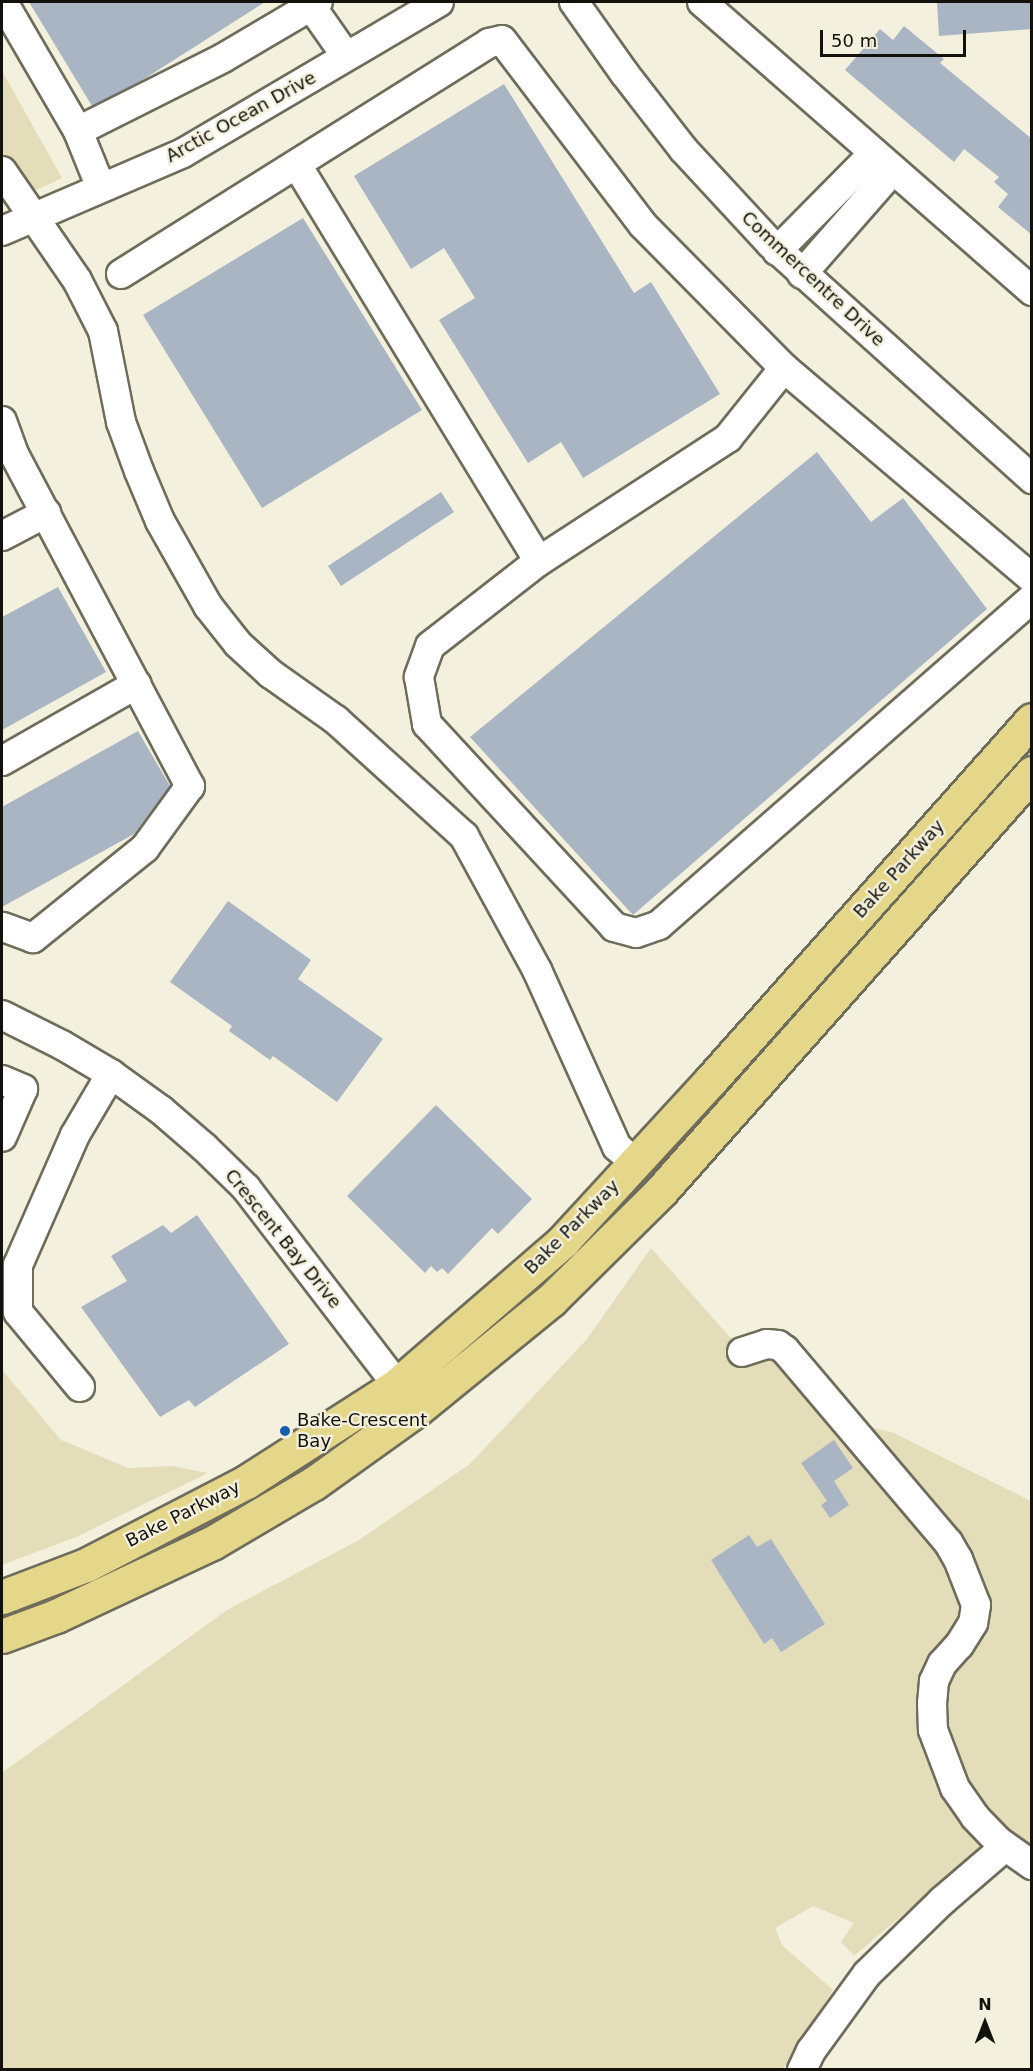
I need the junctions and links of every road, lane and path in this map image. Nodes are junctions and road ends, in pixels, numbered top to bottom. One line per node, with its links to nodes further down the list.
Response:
1 (3, 2): 7 (street)
2 (439, 2): 6 (street, Arctic Ocean Drive)
3 (574, 2): 14 (street, Commercentre Drive)
4 (702, 2): 8 (street)
5 (314, 4): 6 (street); 7 (street)
6 (346, 56): 11 (street, Arctic Ocean Drive)
7 (78, 131): 11 (street)
8 (884, 162): 14 (street); 16 (street); 17 (street)
9 (297, 165): 15 (street); 18 (street); 23 (street)
10 (2, 171): 12 (street)
11 (101, 188): 12 (street, Arctic Ocean Drive)
12 (34, 217): 13 (street, Arctic Ocean Drive); 35 (street)
13 (2, 231)
14 (777, 251): 16 (street, Commercentre Drive)
15 (121, 274)
16 (802, 274): 20 (street, Commercentre Drive)
17 (1032, 291)
18 (784, 369): 23 (street); 24 (street)
19 (2, 421): 21 (street)
20 (1032, 479)
21 (46, 513): 22 (street); 26 (street)
22 (2, 536)
23 (539, 561): 25 (street)
24 (1032, 578)
25 (1032, 598)
26 (137, 684): 28 (street); 30 (street)
27 (1032, 720): 35 (main road, Bake Parkway)
28 (2, 761)
29 (1032, 773): 39 (main road, Bake Parkway)
30 (2, 927)
31 (2, 1015): 32 (street, Crescent Bay Drive)
32 (111, 1074): 37 (street, Crescent Bay Drive); 38 (street)
33 (2, 1080): 34 (street)
34 (2, 1137)
35 (636, 1163): 37 (main road, Bake Parkway)
36 (742, 1352): 42 (street)
37 (397, 1385): 39 (main road); 40 (main road, Bake Parkway)
38 (80, 1387)
39 (173, 1561): 41 (main road, Bake Parkway)
40 (2, 1597)
41 (2, 1635)
42 (1005, 1847): 43 (street); 44 (street)
43 (1032, 1865)
44 (802, 2070)

